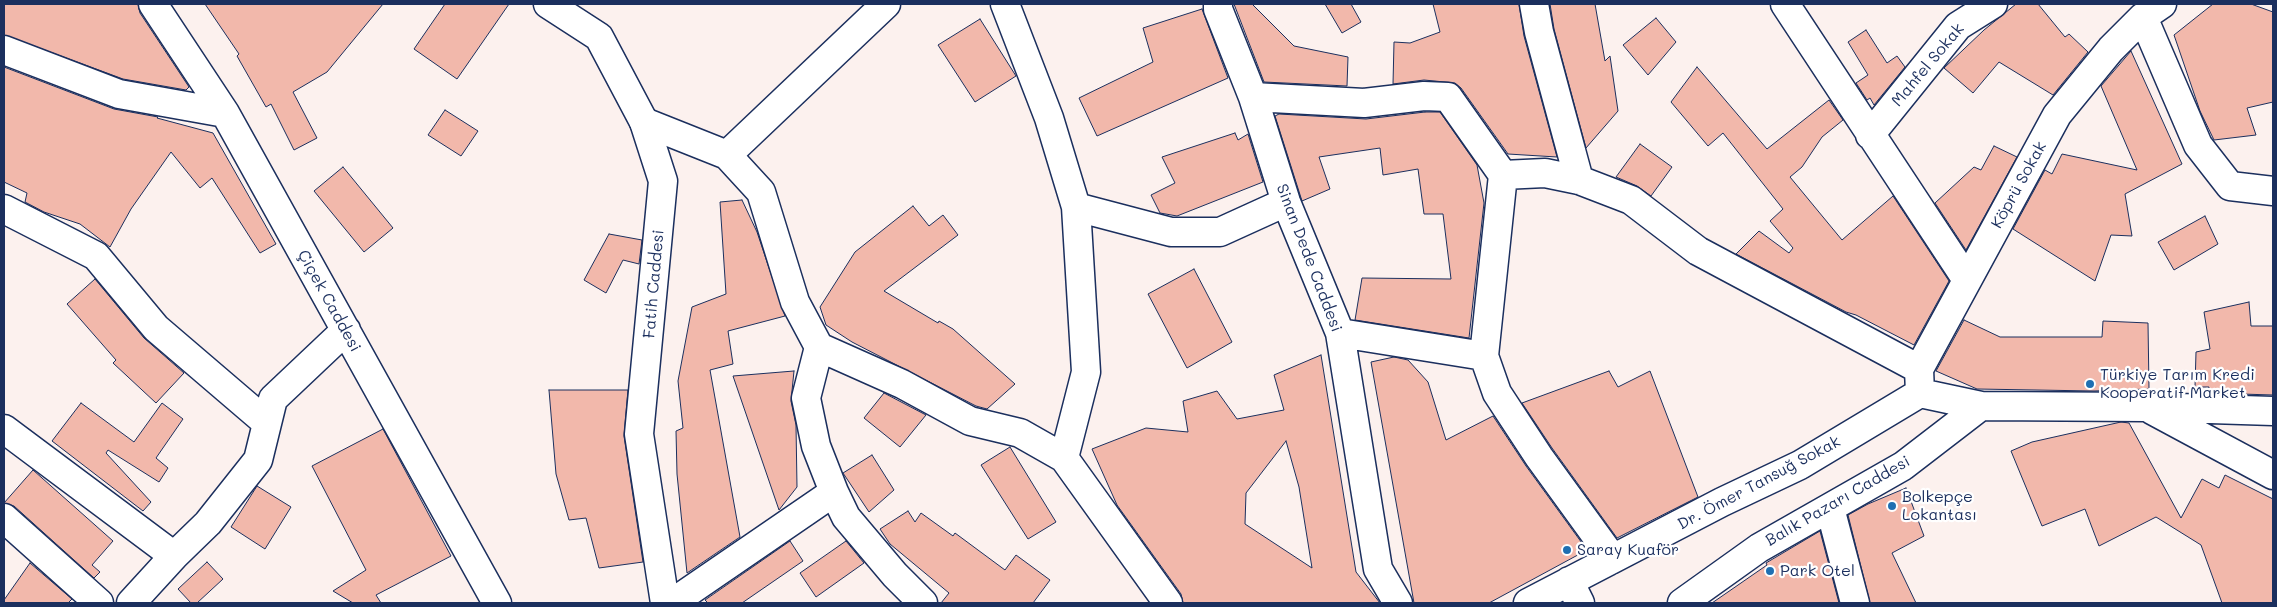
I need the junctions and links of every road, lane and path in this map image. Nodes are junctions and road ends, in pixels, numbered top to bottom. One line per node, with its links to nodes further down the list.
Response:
1 (153, 4): 12 (street, Çiçek Caddesi)
2 (548, 4): 13 (street, Fatih Caddesi)
3 (886, 4): 15 (street)
4 (1005, 4): 20 (street)
5 (1218, 4): 11 (street, Sinan Dede Caddesi)
6 (1534, 4): 17 (street)
7 (1784, 4): 14 (street)
8 (1993, 4): 14 (street, Mahfel Sokak)
9 (2153, 10): 18 (street); 22 (street, Köprü Sokak)
10 (4, 50): 12 (street)
11 (1253, 97): 16 (street); 19 (street, Sinan Dede Caddesi)
12 (225, 113): 23 (street, Çiçek Caddesi)
13 (644, 122): 15 (street); 44 (street, Fatih Caddesi)
14 (1870, 135): 22 (street)
15 (727, 155): 25 (street)
16 (1503, 175): 17 (street); 26 (street)
17 (1579, 180): 27 (street)
18 (2273, 190)
19 (1286, 202): 20 (street); 24 (street, Sinan Dede Caddesi)
20 (1076, 207): 33 (street)
21 (4, 209): 31 (street)
22 (1967, 280): 27 (street, Köprü Sokak)
23 (346, 330): 31 (street); 43 (street, Çiçek Caddesi)
24 (1340, 333): 26 (street); 48 (street, Sinan Dede Caddesi)
25 (819, 347): 33 (street); 35 (street)
26 (1484, 356): 39 (street)
27 (1919, 381): 28 (street); 39 (street, Dr. Ömer Tansuğ Sokak)
28 (1981, 406): 29 (street); 36 (street, Balık Pazarı Caddesi)
29 (2147, 407): 30 (street); 34 (street)
30 (2273, 411)
31 (267, 423): 38 (street)
32 (4, 429): 38 (street)
33 (1064, 458): 47 (street)
34 (2273, 475)
35 (834, 492): 45 (street); 46 (street)
36 (1830, 508): 50 (street, Balık Pazarı Caddesi); 51 (street)
37 (4, 518): 41 (street)
38 (174, 556): 42 (street)
39 (1613, 559): 40 (street, Dr. Ömer Tansuğ Sokak)
40 (1574, 592): 49 (street, Dr. Ömer Tansuğ Sokak)
41 (99, 603)
42 (131, 603)
43 (497, 603)
44 (665, 603)
45 (672, 603)
46 (923, 603)
47 (1168, 603)
48 (1398, 603)
49 (1528, 603)
50 (1682, 603)
51 (1856, 603)

